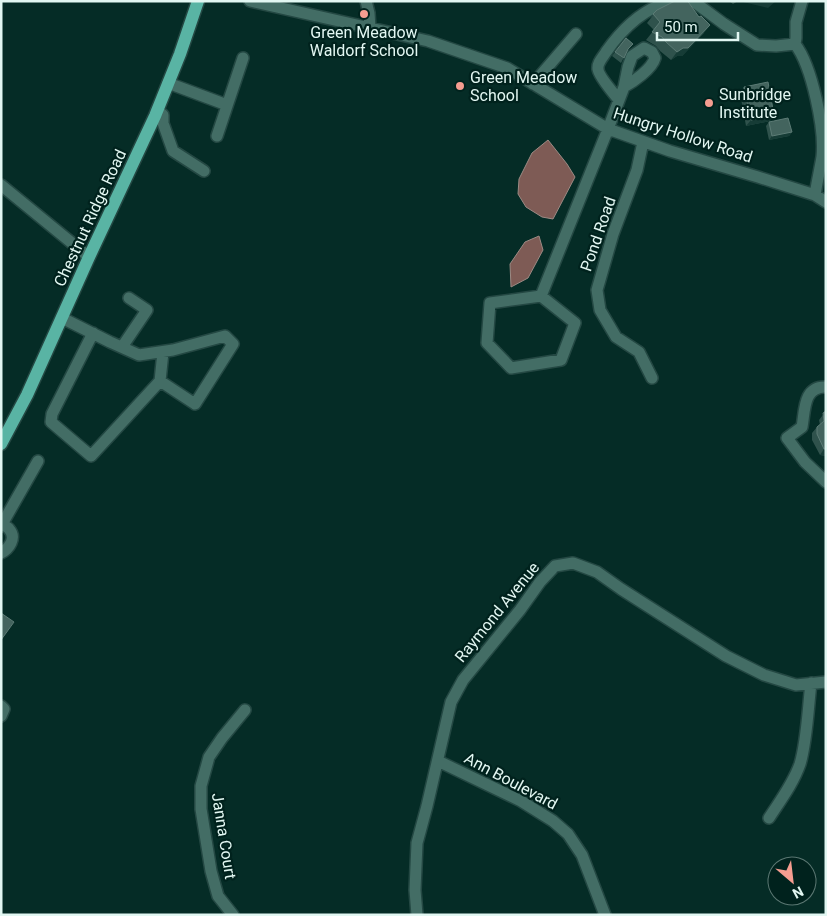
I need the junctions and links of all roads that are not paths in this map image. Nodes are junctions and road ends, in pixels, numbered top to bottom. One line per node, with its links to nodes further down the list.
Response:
1 (198, 1): 12 (main road, Chestnut Ridge Road)
2 (250, 1): 7 (street, Hungry Hollow Road)
3 (366, 1): 8 (street)
4 (672, 1): 15 (street)
5 (693, 1): 10 (street)
6 (802, 1): 10 (street)
7 (293, 6): 8 (street, Hungry Hollow Road)
8 (370, 28): 13 (street, Hungry Hollow Road)
9 (576, 34): 13 (street)
10 (794, 44): 23 (street)
11 (243, 58): 16 (street)
12 (168, 84): 16 (street); 17 (main road, Chestnut Ridge Road)
13 (534, 84): 18 (street, Hungry Hollow Road)
14 (624, 87): 15 (street, Pond Road)
15 (619, 100): 18 (street, Pond Road)
16 (227, 105): 19 (street)
17 (157, 110): 21 (street); 25 (main road, Chestnut Ridge Road)
18 (608, 129): 20 (street, Hungry Hollow Road); 26 (street, Pond Road)
19 (217, 136)
20 (643, 142): 23 (street, Hungry Hollow Road); 32 (street, Pond Road)
21 (204, 171)
22 (1, 185): 25 (street)
23 (815, 195): 24 (street, Hungry Hollow Road)
24 (826, 202)
25 (89, 258): 28 (main road, Chestnut Ridge Road)
26 (541, 296): 26 (street)
27 (129, 298): 30 (street)
28 (62, 318): 29 (street); 35 (main road, Chestnut Ridge Road)
29 (93, 334): 30 (street); 33 (street)
30 (122, 347): 31 (street)
31 (163, 352): 33 (street); 33 (street)
32 (652, 378)
33 (160, 382)
34 (826, 387): 37 (street)
35 (1, 444)
36 (38, 461): 38 (street)
37 (826, 482)
38 (2, 525): 39 (street)
39 (1, 553)
40 (826, 682): 41 (street, Raymond Avenue)
41 (811, 683): 45 (street, Raymond Avenue); 46 (street)
42 (1, 706): 44 (street)
43 (245, 710): 47 (street, Janna Court)
44 (1, 716)
45 (438, 761): 48 (street, Raymond Avenue); 49 (street, Ann Boulevard)
46 (769, 818)
47 (234, 915)
48 (417, 915)
49 (605, 915)

